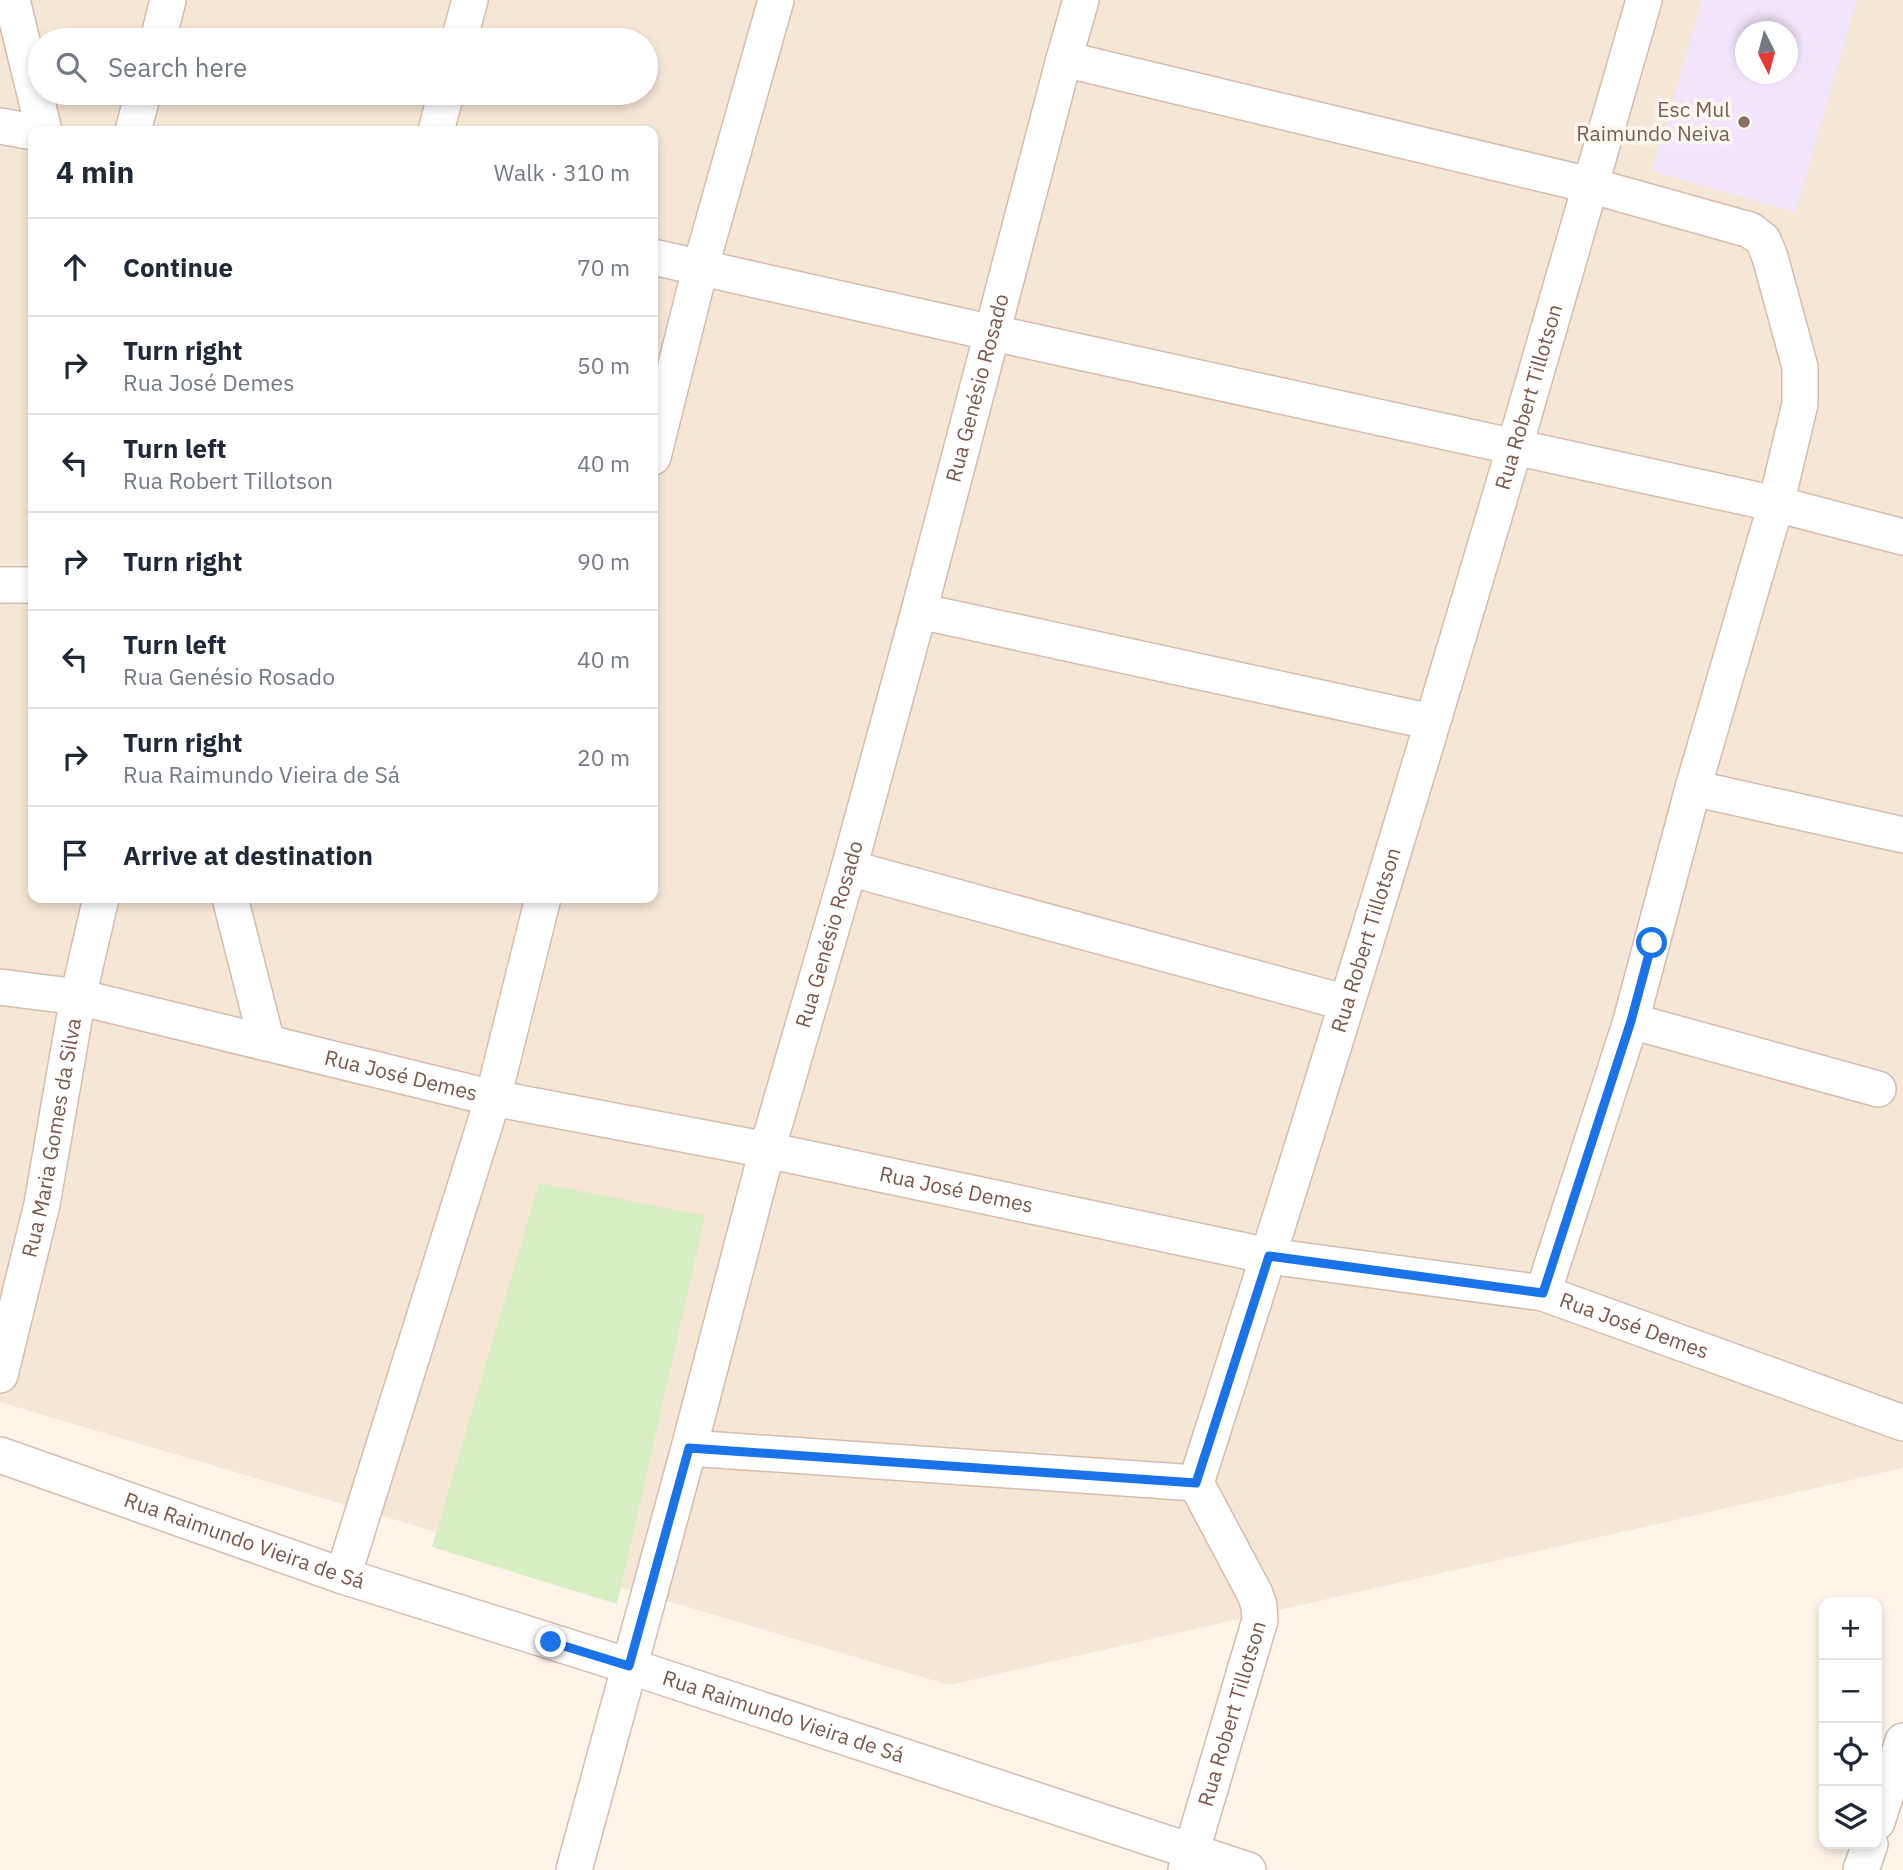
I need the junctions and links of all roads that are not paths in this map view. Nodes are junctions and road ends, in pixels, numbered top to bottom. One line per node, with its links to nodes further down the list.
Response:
1 (12, 0): 10 (street)
2 (169, 0): 7 (street)
3 (470, 0): 8 (street)
4 (776, 0): 21 (street)
5 (1081, 0): 9 (street, Rua Genésio Rosado)
6 (1644, 0): 19 (street, Rua Robert Tillotson)
7 (161, 28)
8 (462, 28)
9 (1064, 59): 19 (street); 22 (street, Rua Genésio Rosado)
10 (28, 66)
11 (38, 105): 15 (street)
12 (140, 105): 16 (street)
13 (443, 105): 17 (street)
14 (0, 126): 18 (street)
15 (43, 126)
16 (134, 126)
17 (437, 126)
18 (28, 131)
19 (1589, 185): 24 (street, Rua Robert Tillotson); 25 (street)
20 (658, 258): 21 (street)
21 (700, 269): 22 (street); 23 (street)
22 (993, 333): 24 (street); 29 (street, Rua Genésio Rosado)
23 (658, 437)
24 (1515, 446): 25 (street); 30 (street, Rua Robert Tillotson)
25 (1776, 503): 26 (street); 31 (street)
26 (1903, 537)
27 (0, 585): 28 (street)
28 (28, 585)
29 (919, 611): 30 (street); 33 (street, Rua Genésio Rosado)
30 (1432, 722): 39 (street, Rua Robert Tillotson)
31 (1693, 788): 32 (street); 40 (street)
32 (1903, 835)
33 (849, 868): 39 (street); 44 (street, Rua Genésio Rosado)
34 (100, 903): 38 (street, Rua Maria Gomes da Silva)
35 (231, 903): 41 (street)
36 (542, 903): 43 (street)
37 (0, 987): 38 (street, Rua José Demes)
38 (78, 997): 41 (street, Rua José Demes); 47 (street, Rua Maria Gomes da Silva)
39 (1347, 1003): 45 (street, Rua Robert Tillotson)
40 (1631, 1021): 42 (street); 46 (street)
41 (267, 1043): 43 (street, Rua José Demes)
42 (1878, 1089)
43 (493, 1098): 44 (street, Rua José Demes); 52 (street)
44 (768, 1150): 45 (street, Rua José Demes); 49 (street, Rua Genésio Rosado)
45 (1269, 1256): 46 (street, Rua José Demes); 51 (street, Rua Robert Tillotson)
46 (1543, 1293): 48 (street, Rua José Demes)
47 (0, 1375)
48 (1903, 1423)
49 (689, 1448): 51 (street); 53 (street, Rua Genésio Rosado)
50 (0, 1455): 52 (street, Rua Raimundo Vieira de Sá)
51 (1196, 1483): 57 (street, Rua Robert Tillotson)
52 (343, 1576): 53 (street, Rua Raimundo Vieira de Sá)
53 (629, 1666): 57 (street, Rua Raimundo Vieira de Sá); 58 (street, Rua Genésio Rosado)
54 (1903, 1741): 55 (street)
55 (1882, 1806)
56 (1868, 1849): 60 (street)
57 (1189, 1860): 59 (street, Rua Raimundo Vieira de Sá)
58 (574, 1870)
59 (1248, 1870)
60 (1861, 1870)

